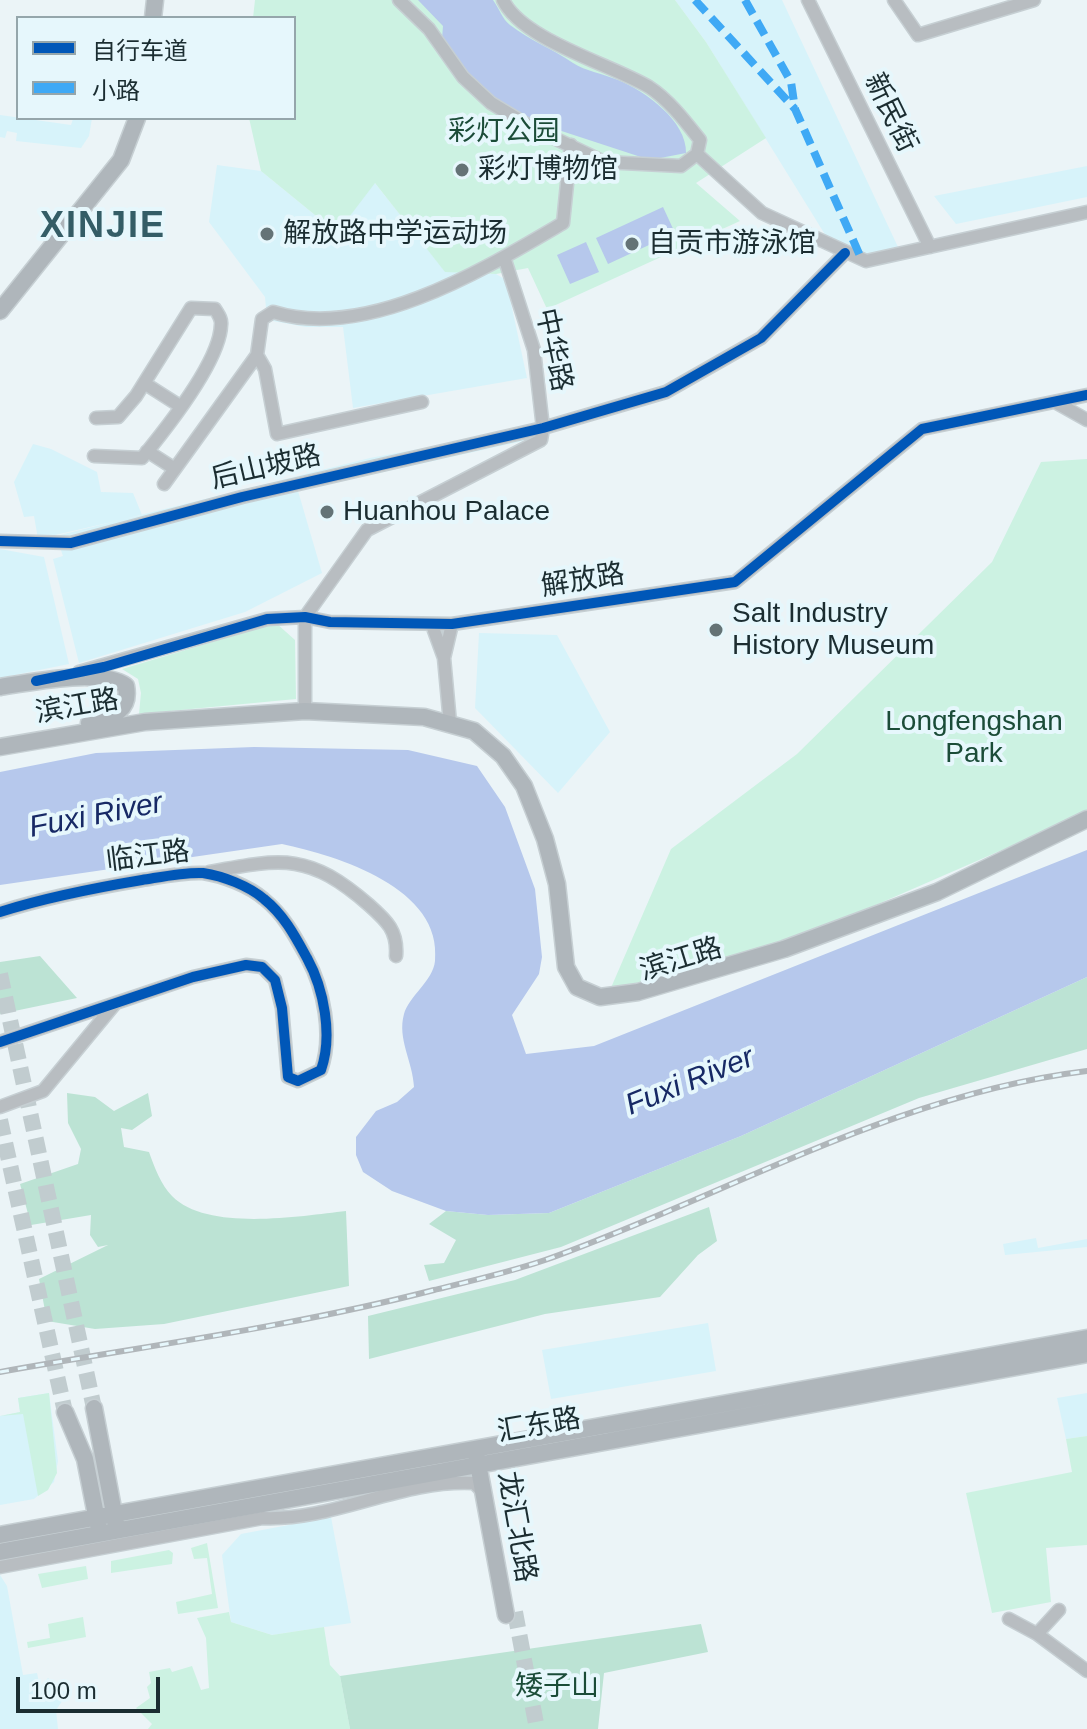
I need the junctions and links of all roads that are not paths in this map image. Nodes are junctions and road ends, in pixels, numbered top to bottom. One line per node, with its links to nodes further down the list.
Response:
1 (399, 0): 8 (street)
2 (503, 0): 9 (street)
3 (808, 0): 11 (street, 新民街)
4 (894, 0): 5 (street)
5 (1034, 0)
6 (128, 120): 14 (main road)
7 (136, 120): 15 (main road)
8 (571, 145): 9 (street); 13 (street)
9 (697, 154): 12 (street)
10 (1087, 212): 11 (street)
11 (930, 247): 12 (street)
12 (845, 253): 24 (street, 后山坡路)
13 (504, 257): 16 (street); 24 (street, 中华路)
14 (0, 295)
15 (0, 311)
16 (257, 355): 19 (street); 27 (street)
17 (144, 383): 21 (street); 21 (street); 22 (street)
18 (1087, 395): 20 (street, 解放路)
19 (422, 402)
20 (1055, 402): 23 (street); 31 (street, 解放路)
21 (180, 406): 25 (street)
22 (96, 418)
23 (1087, 420)
24 (543, 428): 29 (street, 后山坡路); 30 (street, 中华路)
25 (147, 451): 26 (street); 27 (street)
26 (94, 456)
27 (175, 469): 28 (street)
28 (164, 484)
29 (0, 541)
30 (305, 617): 32 (street, 解放路); 34 (street, 解放路); 36 (street)
31 (452, 624): 32 (street, 解放路); 33 (street)
32 (432, 625): 33 (street)
33 (444, 658): 37 (street)
34 (36, 681): 35 (main road, 解放路); 38 (main road)
35 (0, 687)
36 (305, 711): 37 (main road, 滨江路); 38 (main road, 滨江路)
37 (450, 723): 40 (main road, 滨江路); 41 (main road, 滨江路)
38 (57, 736): 39 (main road, 滨江路)
39 (0, 747)
40 (1087, 819)
41 (1087, 826)
42 (202, 873): 43 (street, 临江路); 44 (street); 45 (street, 临江路)
43 (0, 912)
44 (396, 956)
45 (114, 1005): 46 (street); 47 (street)
46 (0, 1042)
47 (0, 1107)
48 (1087, 1338): 50 (main road, 汇东路)
49 (1087, 1354): 50 (main road, 汇东路)
50 (482, 1455): 51 (main road, 龙汇北路); 51 (main road, 龙汇北路); 52 (main road, 汇东路)
51 (483, 1492): 56 (street)
52 (116, 1521): 53 (main road, 汇东路); 53 (main road)
53 (98, 1525): 54 (main road, 汇东路); 55 (main road, 汇东路)
54 (0, 1535)
55 (0, 1552)
56 (0, 1567)
57 (1059, 1610): 59 (street)
58 (1009, 1619): 59 (street)
59 (1037, 1634): 60 (street)
60 (1087, 1671)

